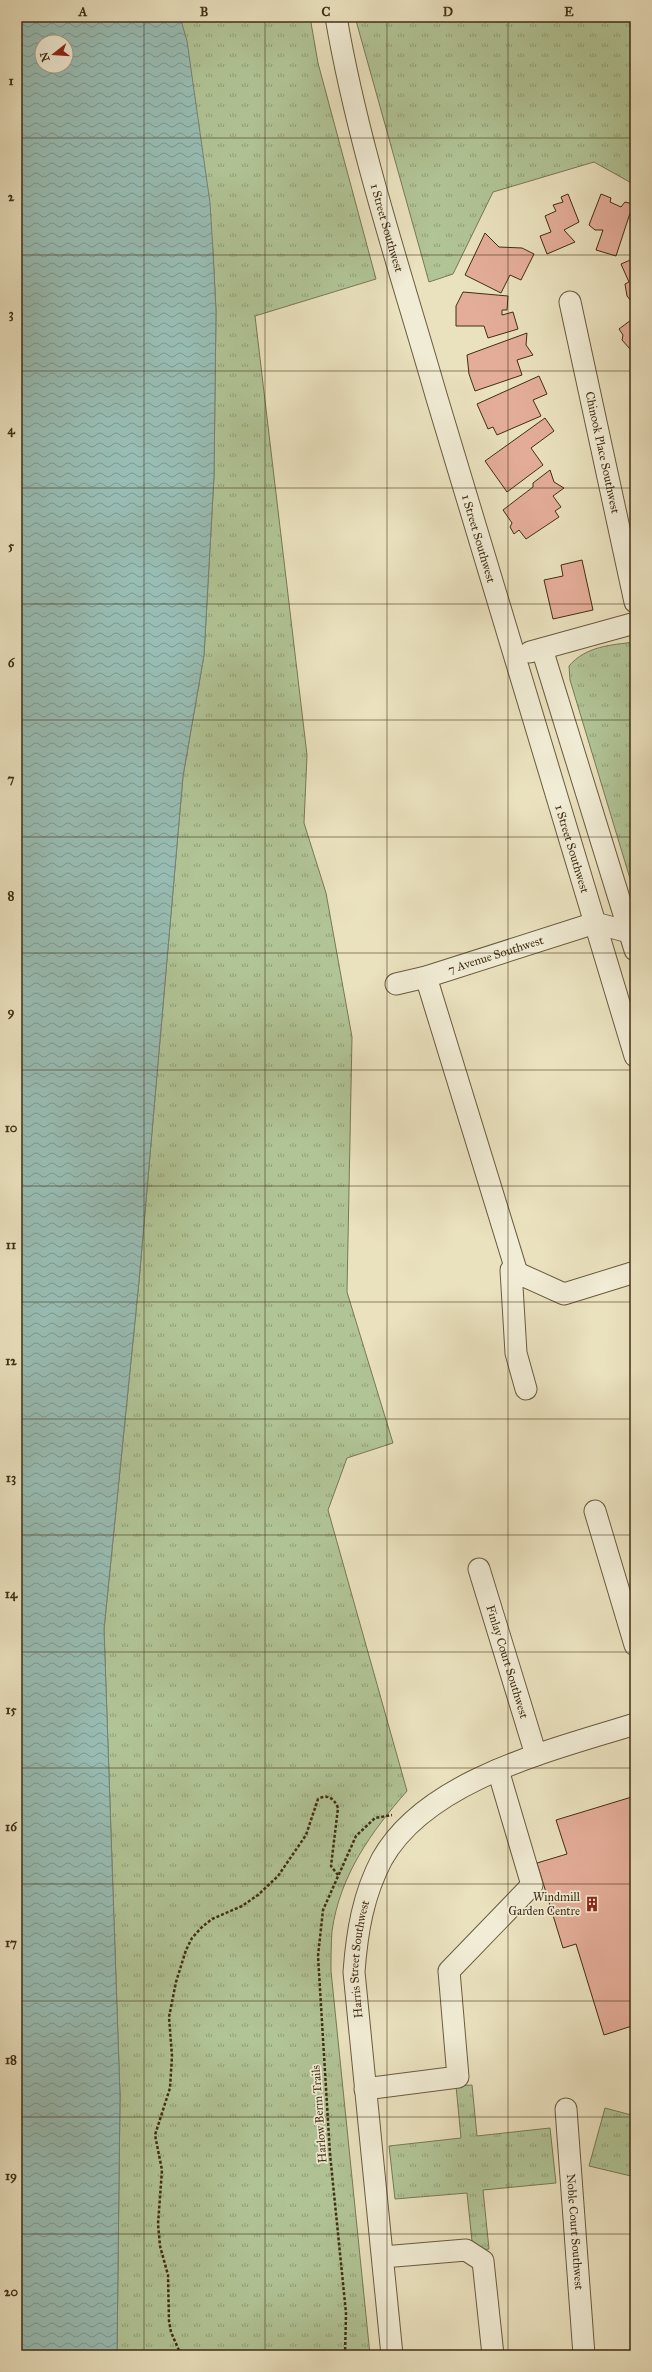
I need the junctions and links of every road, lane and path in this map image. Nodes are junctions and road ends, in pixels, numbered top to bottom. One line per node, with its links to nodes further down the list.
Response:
1 (336, 17): 6 (street, 1 Street Southwest)
2 (570, 302): 3 (street, Chinook Place Southwest)
3 (635, 602)
4 (635, 623): 5 (street)
5 (542, 649): 6 (street); 8 (street)
6 (514, 657): 7 (street, 1 Street Southwest)
7 (595, 923): 8 (street); 9 (street, 7 Avenue Southwest); 11 (street, 1 Street Southwest)
8 (633, 937)
9 (426, 977): 10 (street, 7 Avenue Southwest); 13 (street)
10 (396, 984)
11 (635, 1056)
12 (635, 1272): 13 (street)
13 (517, 1273): 14 (street)
14 (526, 1389)
15 (595, 1511): 17 (street)
16 (479, 1569): 19 (street, Finlay Court Southwest)
17 (635, 1645)
18 (635, 1724): 19 (street, Harris Street Southwest)
19 (536, 1755): 20 (street, Harris Street Southwest)
20 (498, 1770): 23 (street, Harris Street Southwest); 23 (street)
21 (396, 1815): 22 (path, Harlow Berm Trails)
22 (338, 1875): 26 (path); 27 (path, Harlow Berm Trails)
23 (365, 2089): 25 (street, Harris Street Southwest)
24 (566, 2109): 30 (street, Noble Court Southwest)
25 (383, 2257): 28 (street, Harris Street Southwest); 29 (street)
26 (181, 2355)
27 (345, 2355)
28 (392, 2355)
29 (493, 2355)
30 (584, 2355)

